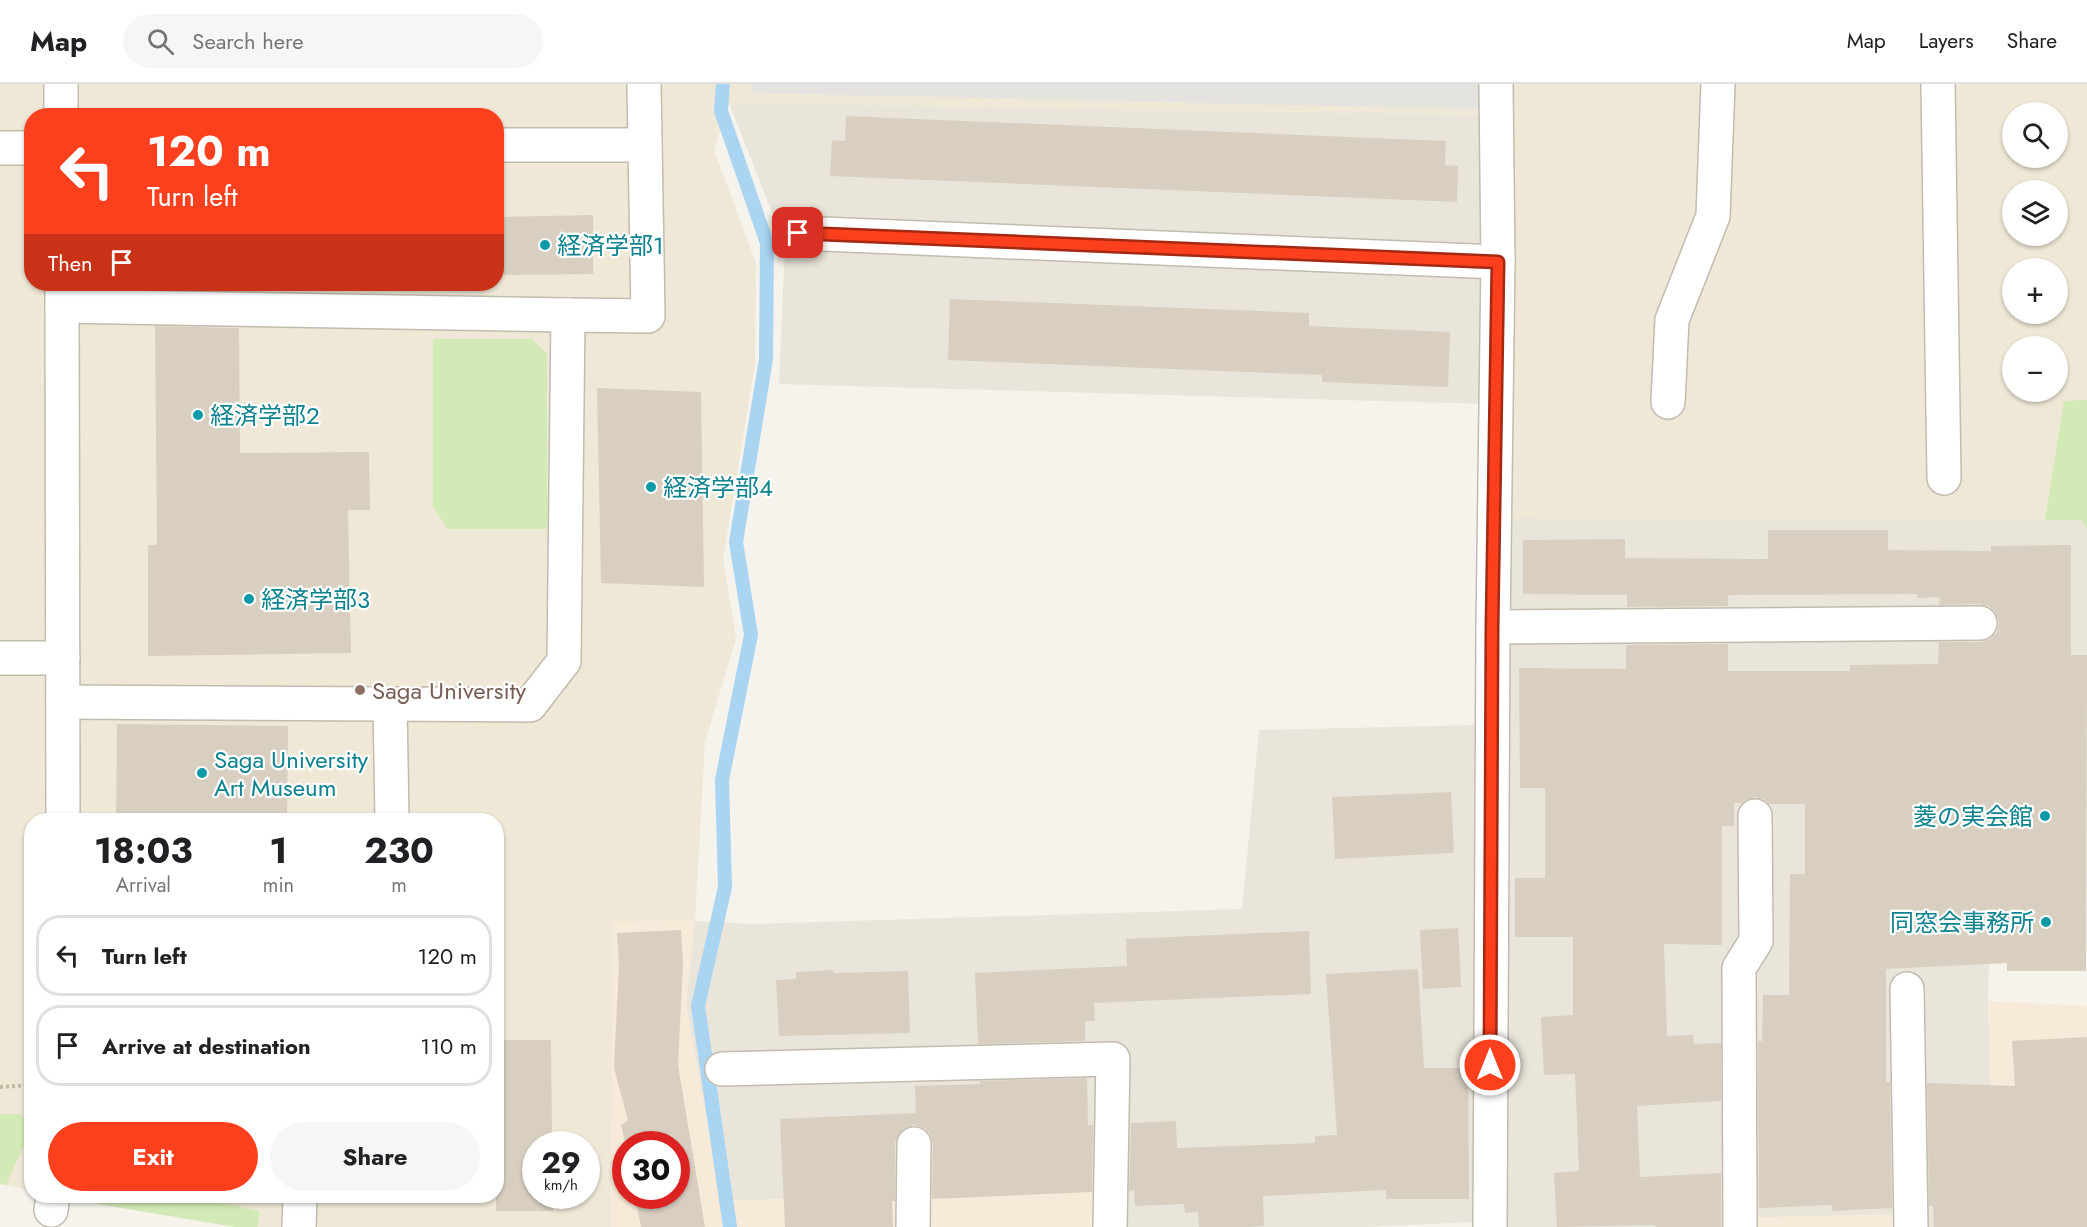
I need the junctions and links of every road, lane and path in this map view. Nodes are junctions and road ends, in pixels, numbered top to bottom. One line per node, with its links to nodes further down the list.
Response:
1 (61, 84): 6 (street)
2 (644, 84): 8 (street)
3 (1496, 84): 12 (street)
4 (1718, 84): 15 (street)
5 (1938, 84): 16 (street)
6 (61, 108)
7 (504, 145): 8 (street)
8 (645, 146): 14 (street)
9 (0, 148): 10 (street)
10 (24, 148)
11 (798, 233): 12 (street)
12 (1498, 262): 18 (street)
13 (62, 295): 14 (street); 20 (street)
14 (568, 315): 22 (street)
15 (1668, 402)
16 (1944, 478)
17 (1980, 623): 18 (street)
18 (1492, 627): 35 (street)
19 (0, 658): 20 (street)
20 (63, 658): 21 (street)
21 (63, 702): 22 (street); 23 (street)
22 (390, 704): 24 (street)
23 (63, 813)
24 (392, 813)
25 (1755, 816): 36 (street)
26 (1907, 988): 37 (street)
27 (722, 1069): 34 (street)
28 (24, 1086): 29 (path)
29 (0, 1087)
30 (914, 1144): 33 (street)
31 (300, 1203): 32 (street)
32 (299, 1227)
33 (913, 1227)
34 (1110, 1227)
35 (1490, 1227)
36 (1740, 1227)
37 (1911, 1227)

